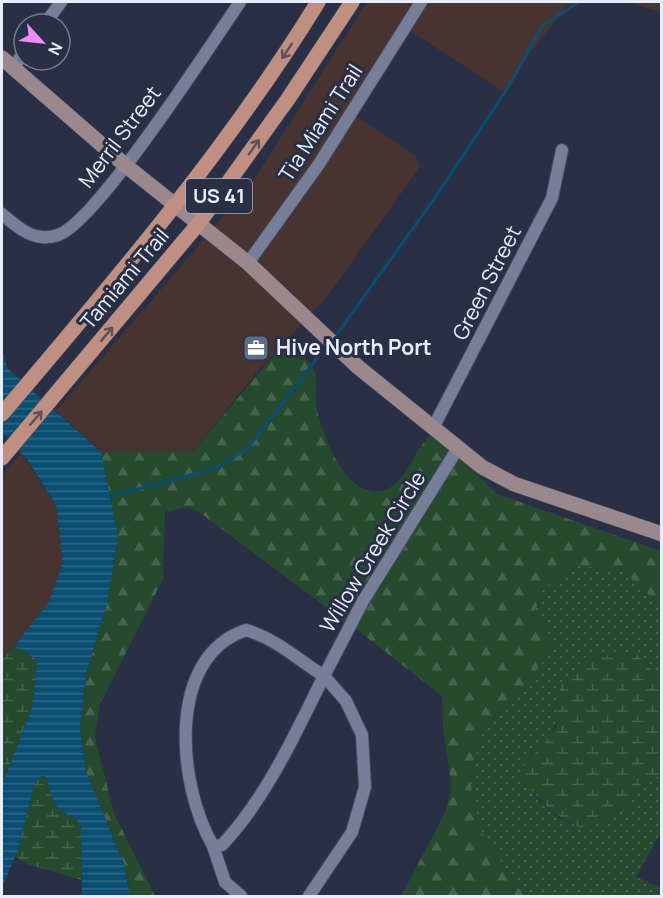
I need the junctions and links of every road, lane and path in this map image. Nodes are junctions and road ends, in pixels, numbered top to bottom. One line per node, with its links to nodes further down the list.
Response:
1 (240, 2): 7 (street, Merril Street)
2 (318, 2): 8 (main road, Tamiami Trail / US 41, one-way to 8)
3 (352, 2): 10 (main road, Tamiami Trail / US 41, one-way to 3)
4 (421, 2): 11 (street, Tia Miami Trail)
5 (7, 63): 7 (street)
6 (562, 150): 13 (street, Green Street)
7 (125, 165): 8 (street); 9 (street, Merril Street)
8 (176, 205): 10 (street); 12 (main road, Tamiami Trail / US 41)
9 (2, 214)
10 (199, 223): 11 (street); 15 (main road, Tamiami Trail / US 41, one-way to 10)
11 (248, 263): 13 (street)
12 (2, 414)
13 (433, 428): 14 (street)
14 (458, 448): 16 (street); 17 (street, Willow Creek Circle)
15 (2, 458)
16 (662, 534)
17 (324, 676): 18 (street, Willow Creek Circle); 18 (street); 19 (street)
18 (213, 846): 20 (street)
19 (312, 896)
20 (242, 897)

